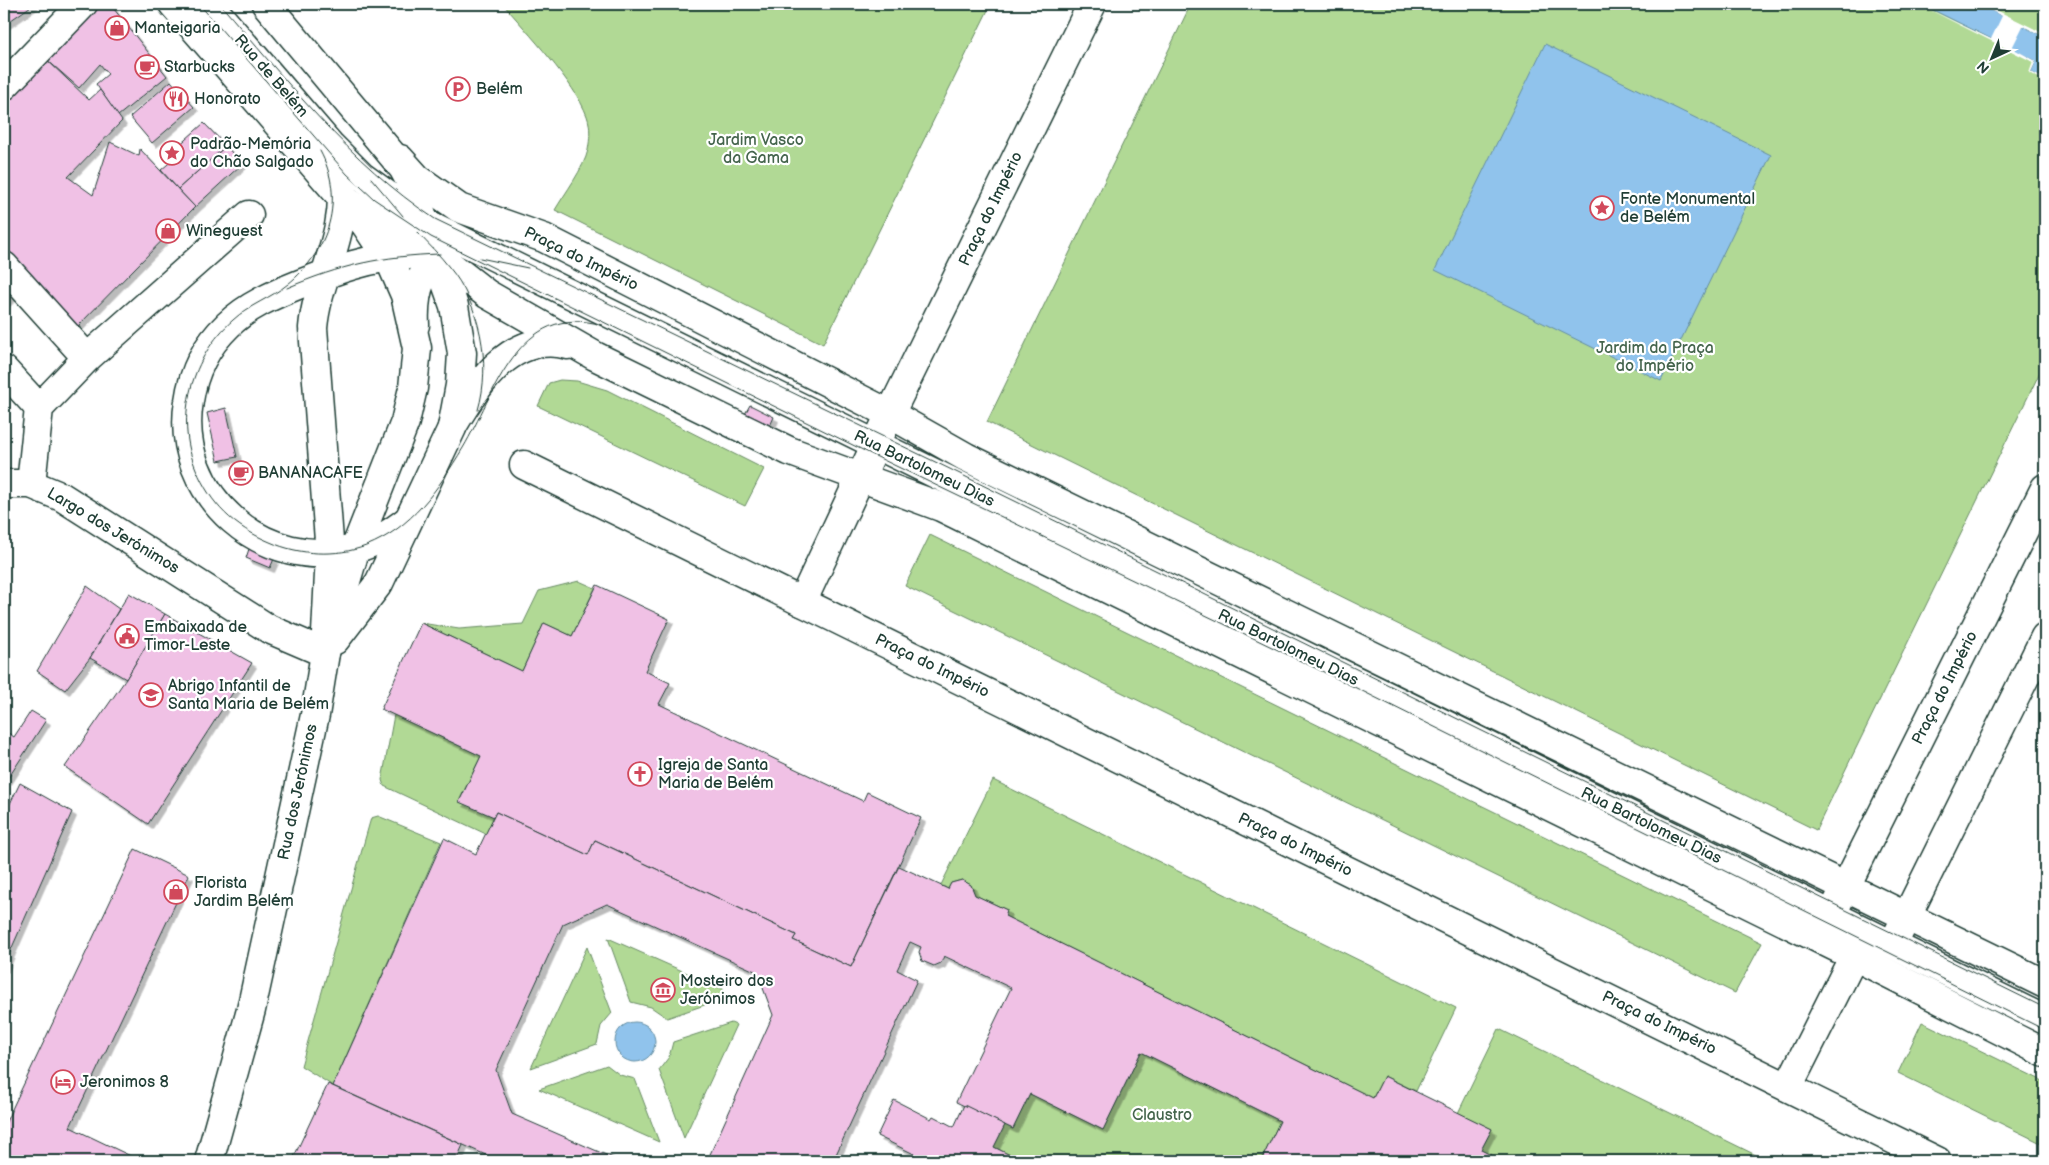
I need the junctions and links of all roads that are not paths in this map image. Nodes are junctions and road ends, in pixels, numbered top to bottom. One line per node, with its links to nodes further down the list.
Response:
1 (83, 4): 6 (street)
2 (174, 4): 9 (street, Rua de Belém)
3 (209, 4): 7 (street, Rua de Belém)
4 (266, 4): 8 (street)
5 (1092, 4): 25 (street, Praça do Império)
6 (4, 86)
7 (294, 102): 9 (street); 11 (street, Rua de Belém)
8 (367, 122): 11 (street); 12 (street)
9 (342, 197): 13 (street); 14 (street); 16 (street)
10 (249, 215): 21 (street)
11 (426, 223): 13 (street)
12 (513, 226): 13 (street); 25 (street, Praça do Império)
13 (447, 247): 14 (street); 17 (street, Rua Bartolomeu Dias); 18 (street); 19 (street); 26 (street)
14 (388, 258): 16 (street); 19 (street)
15 (4, 266): 21 (street)
16 (326, 273): 34 (street); 34 (street)
17 (597, 309): 18 (street); 27 (street, Rua Bartolomeu Dias)
18 (535, 324): 20 (street); 22 (street)
19 (415, 334): 34 (street)
20 (595, 356): 22 (street); 29 (street)
21 (87, 358): 24 (street)
22 (503, 361): 26 (street)
23 (4, 370): 24 (street)
24 (39, 408): 31 (street, Largo dos Jerónimos)
25 (890, 414): 27 (street, Praça do Império); 38 (street, Praça do Império)
26 (452, 428): 33 (street)
27 (875, 445): 29 (street, Praça do Império); 39 (street, Rua Bartolomeu Dias)
28 (524, 466): 35 (street, Praça do Império)
29 (859, 478): 35 (street, Praça do Império); 41 (street)
30 (4, 484): 31 (street)
31 (31, 484): 37 (street, Largo dos Jerónimos)
32 (2045, 488): 38 (street, Praça do Império)
33 (407, 521): 34 (street); 37 (street, Rua dos Jerónimos)
34 (343, 550): 37 (street)
35 (802, 602): 48 (street, Praça do Império)
36 (2045, 637): 40 (street)
37 (326, 653): 49 (street, Rua dos Jerónimos)
38 (1844, 888): 39 (street, Praça do Império); 40 (street, Praça do Império)
39 (1832, 914): 41 (street, Praça do Império); 42 (street, Rua Bartolomeu Dias)
40 (1906, 918): 42 (street); 45 (street, Praça do Império)
41 (1820, 939): 43 (street)
42 (1893, 944): 44 (street); 46 (street, Rua Bartolomeu Dias)
43 (1854, 956): 44 (street); 48 (street)
44 (1881, 969): 47 (street)
45 (2045, 984)
46 (2045, 1020)
47 (2045, 1052)
48 (1788, 1087): 50 (street, Praça do Império)
49 (209, 1161)
50 (1937, 1161)

